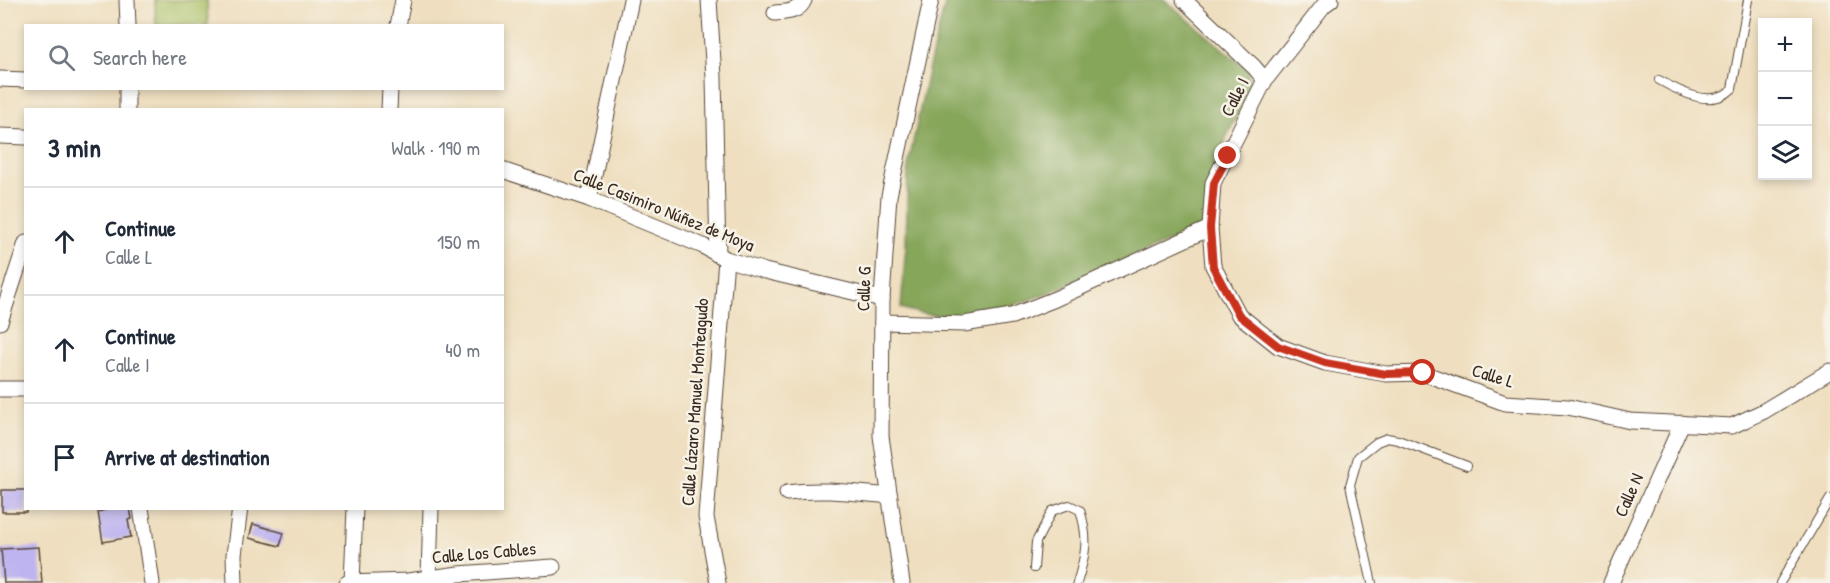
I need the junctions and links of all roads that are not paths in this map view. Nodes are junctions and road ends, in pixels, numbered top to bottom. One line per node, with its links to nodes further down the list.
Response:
1 (127, 0): 11 (street)
2 (403, 0): 12 (street)
3 (631, 0): 24 (street)
4 (709, 0): 27 (street, Calle Lázaro Manuel Monteagudo)
5 (804, 0): 10 (street)
6 (931, 0): 28 (street, Calle G)
7 (1184, 0): 15 (street)
8 (1331, 0): 15 (street, Calle I)
9 (1748, 0): 16 (lane)
10 (775, 13)
11 (128, 24)
12 (398, 24)
13 (0, 79): 14 (street)
14 (24, 80)
15 (1265, 80): 25 (street, Calle I)
16 (1659, 80)
17 (127, 90): 19 (street)
18 (390, 90): 20 (street)
19 (127, 108)
20 (389, 108)
21 (0, 136): 22 (street)
22 (24, 136)
23 (504, 171): 24 (street, Calle Casimiro Núñez de Moya)
24 (589, 199): 27 (street, Calle Casimiro Núñez de Moya)
25 (1210, 228): 30 (street); 34 (street, Calle L)
26 (24, 249): 29 (street)
27 (722, 257): 28 (street, Calle Casimiro Núñez de Moya); 49 (street, Calle Lázaro Manuel Monteagudo)
28 (882, 300): 30 (street, Calle G)
29 (0, 322)
30 (882, 322): 37 (street, Calle G)
31 (1830, 371): 34 (street, Calle L)
32 (0, 389): 33 (street)
33 (24, 389)
34 (1682, 423): 53 (street, Calle N)
35 (1467, 466): 52 (lane)
36 (787, 493): 37 (street)
37 (890, 496): 50 (street, Calle G)
38 (1830, 498): 54 (lane)
39 (141, 510): 46 (street)
40 (240, 510): 47 (street)
41 (355, 510): 48 (street)
42 (431, 510): 45 (street)
43 (553, 567): 45 (street, Calle Los Cables)
44 (1034, 568): 51 (lane)
45 (434, 579): 48 (street, Calle Los Cables)
46 (152, 583)
47 (235, 583)
48 (350, 583)
49 (718, 583)
50 (902, 583)
51 (1077, 583)
52 (1372, 583)
53 (1611, 583)
54 (1780, 583)

